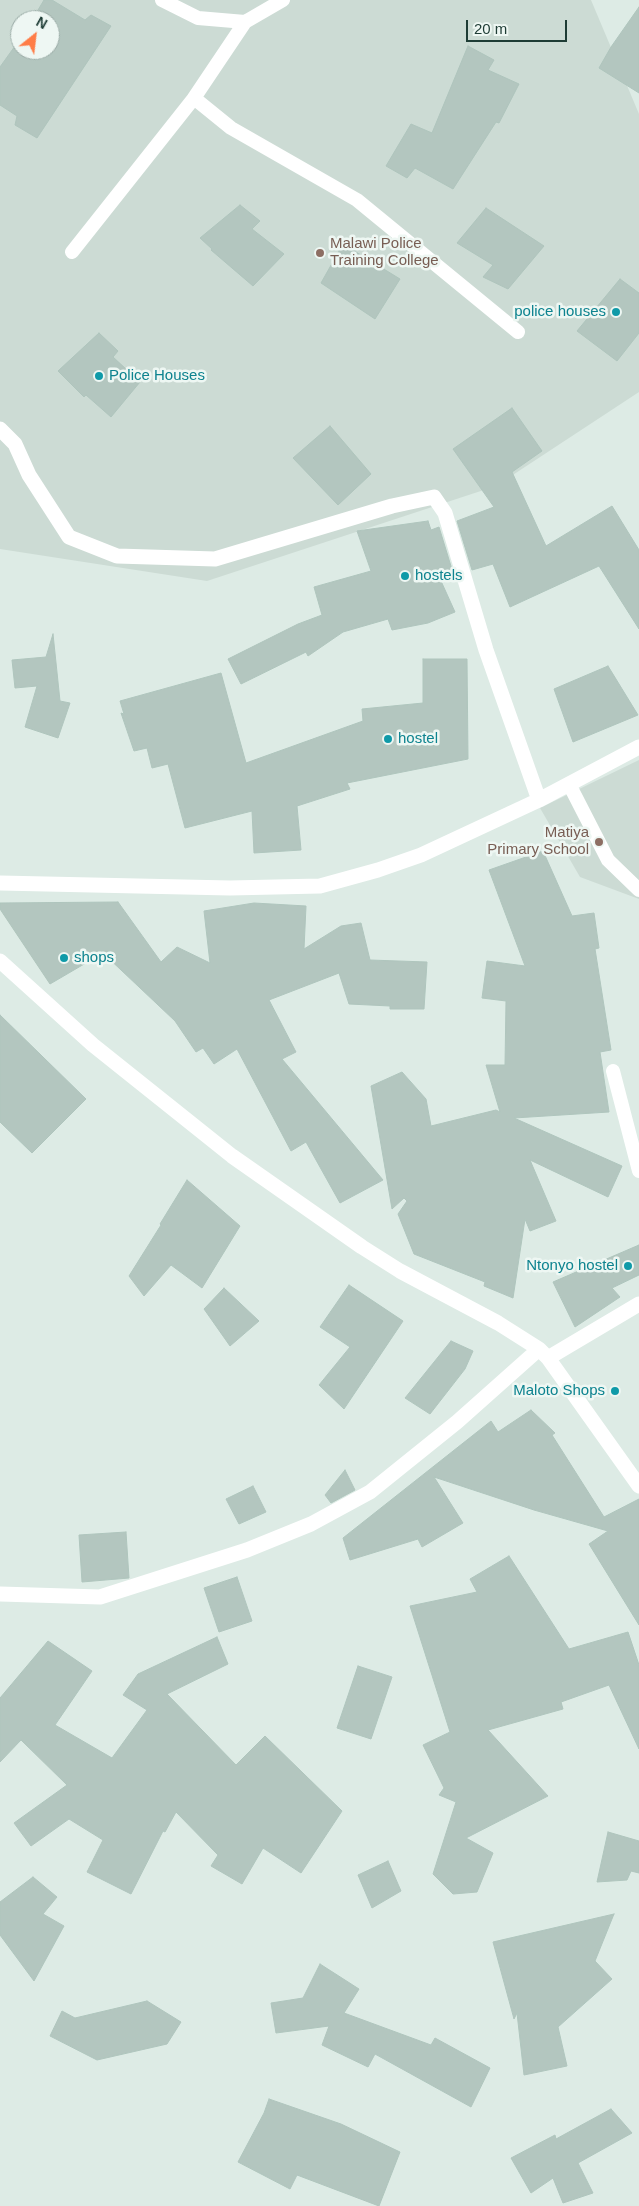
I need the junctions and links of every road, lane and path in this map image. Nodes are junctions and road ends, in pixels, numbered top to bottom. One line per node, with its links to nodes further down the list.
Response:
1 (162, 0): 3 (lane)
2 (283, 0): 3 (lane)
3 (245, 22): 4 (lane)
4 (194, 98): 5 (lane); 6 (lane)
5 (72, 252)
6 (518, 332)
7 (0, 429): 10 (street)
8 (639, 746): 9 (street)
9 (569, 784): 10 (street); 12 (lane)
10 (539, 800): 11 (street)
11 (0, 882)
12 (639, 890)
13 (0, 961): 17 (street)
14 (613, 1071): 15 (lane)
15 (639, 1171)
16 (639, 1304): 17 (street)
17 (544, 1353): 18 (street); 19 (street)
18 (639, 1486)
19 (0, 1594)

